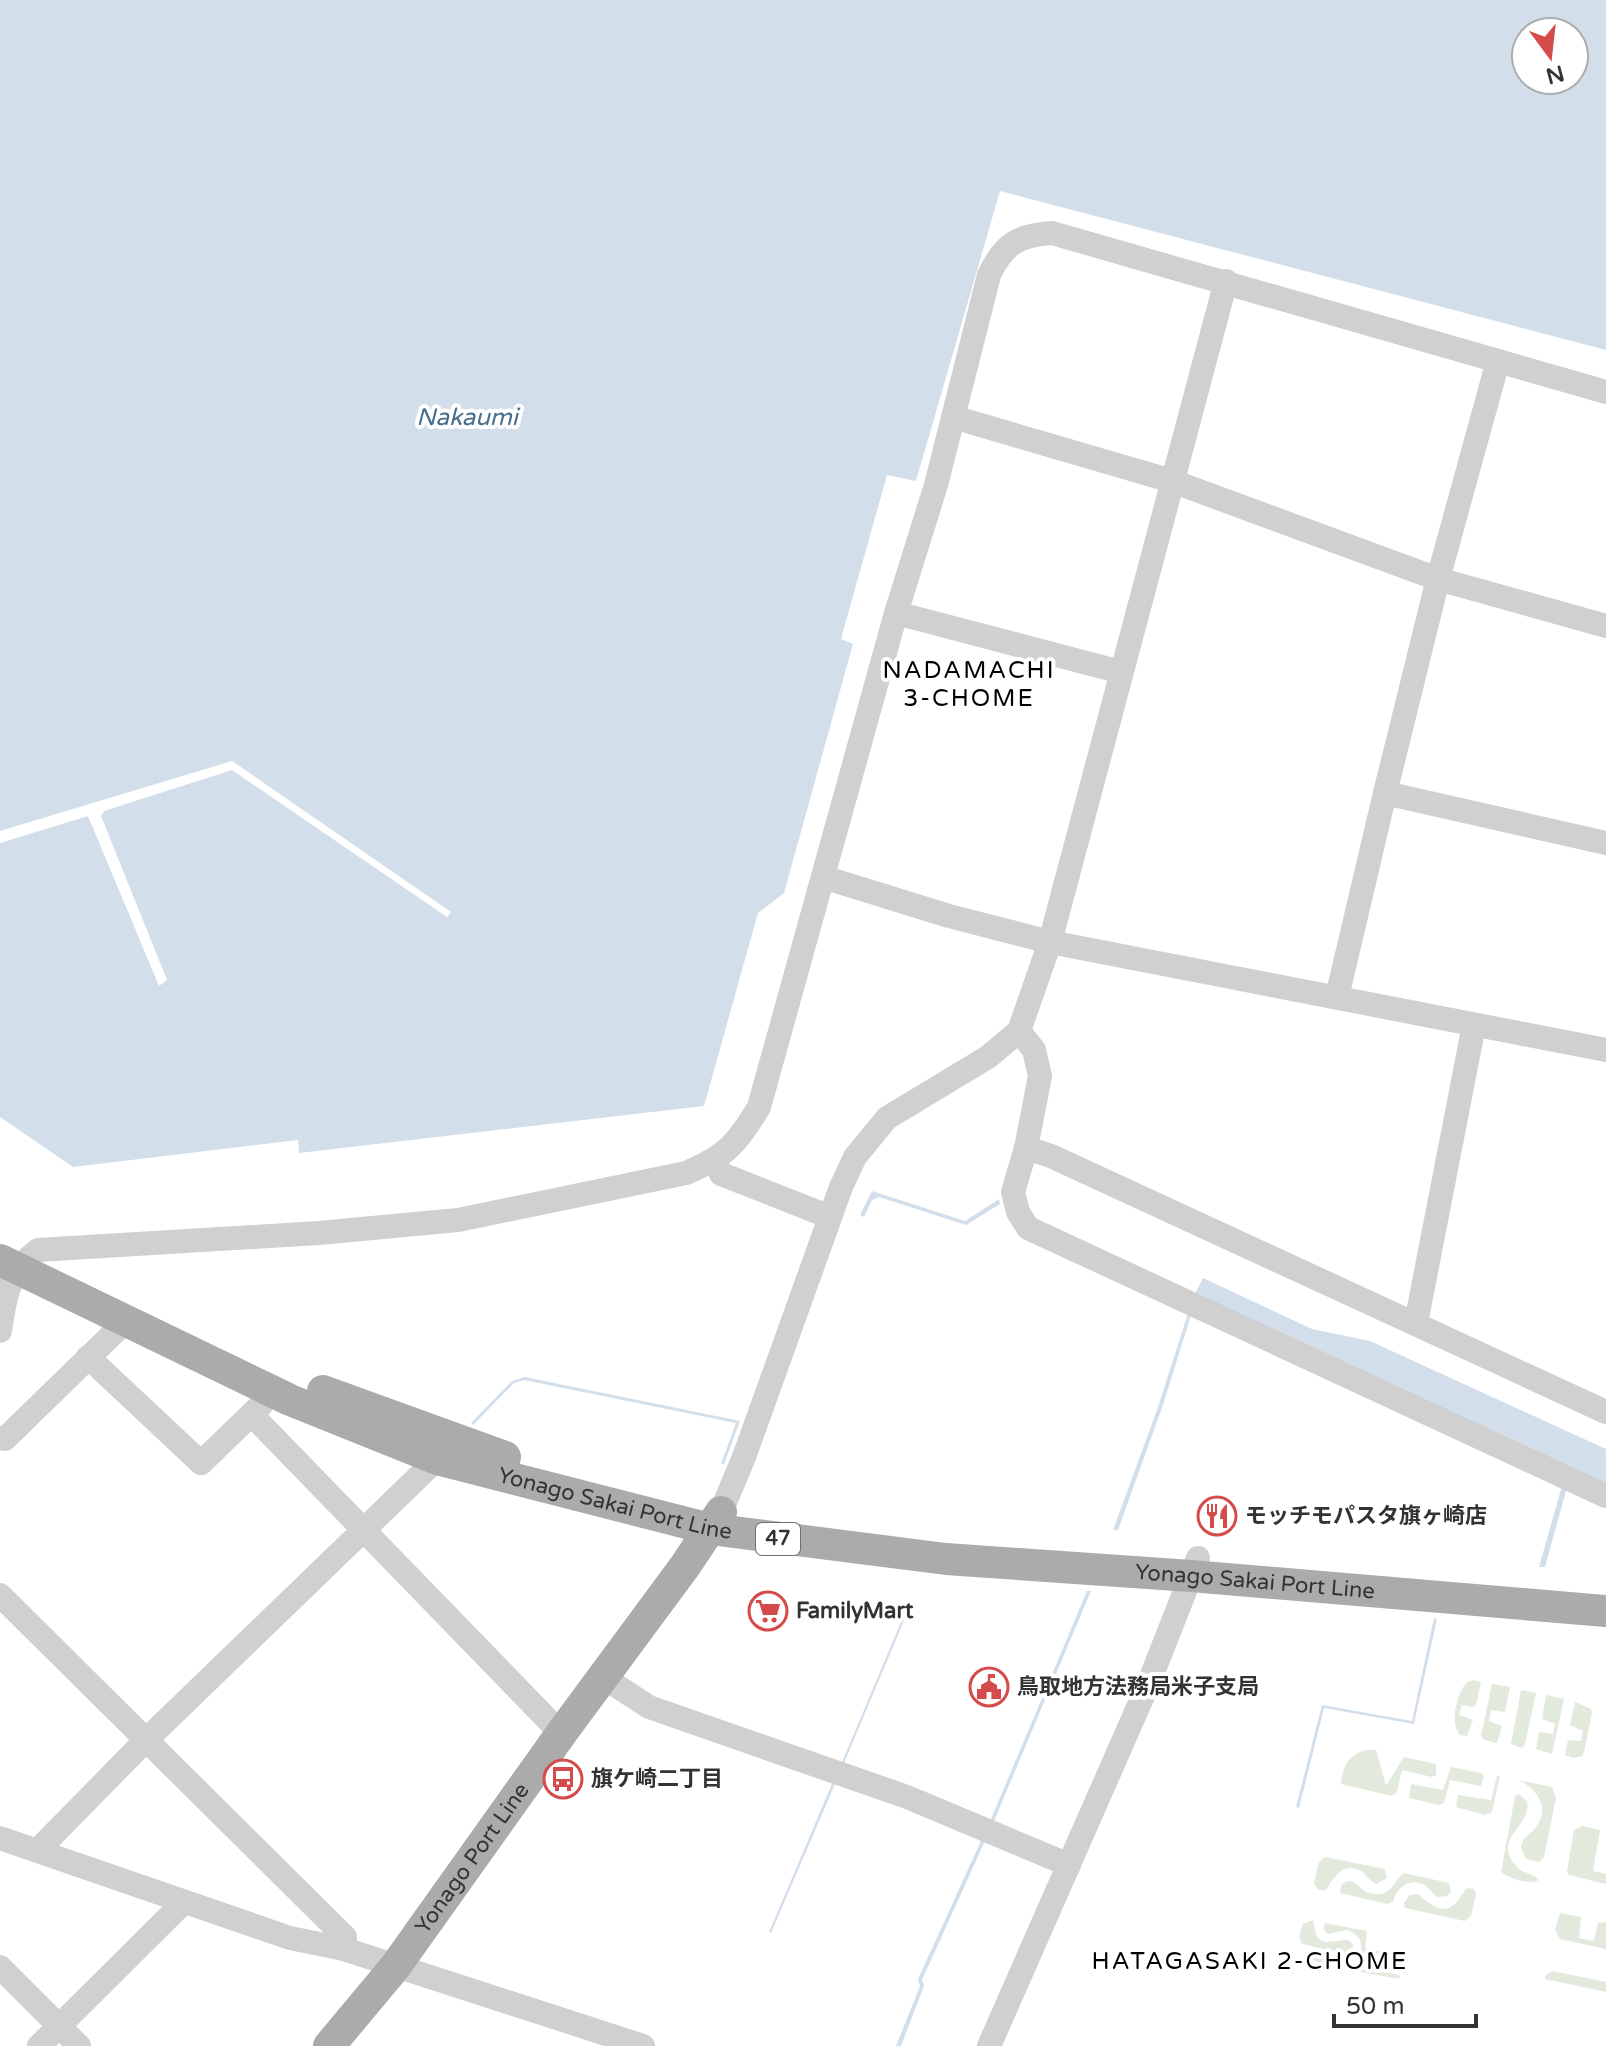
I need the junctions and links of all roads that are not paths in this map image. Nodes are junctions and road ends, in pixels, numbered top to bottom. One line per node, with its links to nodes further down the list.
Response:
1 (1226, 281): 2 (street); 4 (street); 5 (street)
2 (1498, 361): 3 (street); 6 (street)
3 (1606, 392)
4 (953, 417): 5 (street); 7 (street)
5 (1172, 481): 6 (street); 9 (street)
6 (1438, 579): 8 (street); 10 (street)
7 (896, 613): 9 (street); 12 (street)
8 (1606, 626)
9 (1121, 672): 13 (street)
10 (1385, 793): 11 (street); 14 (street)
11 (1606, 843)
12 (823, 877): 13 (street); 19 (street)
13 (1050, 942): 14 (street); 16 (street)
14 (1337, 997): 15 (street)
15 (1474, 1025): 17 (street); 23 (street)
16 (1019, 1031): 18 (street); 20 (street)
17 (1606, 1050)
18 (1026, 1148): 23 (street); 30 (street)
19 (715, 1161): 20 (street); 21 (street)
20 (830, 1217): 31 (street)
21 (12, 1258): 22 (main road, Yonago Sakai Port Line / 47); 24 (street); 31 (main road, Yonago Sakai Port Line / 47)
22 (125, 1322): 25 (street); 26 (main road, Yonago Sakai Port Line / 47)
23 (1416, 1323): 27 (street)
24 (0, 1331)
25 (88, 1357): 26 (street); 28 (street)
26 (260, 1402): 29 (main road, Yonago Sakai Port Line / 47); 32 (street)
27 (1606, 1412)
28 (0, 1438)
29 (437, 1459): 31 (main road, Yonago Sakai Port Line / 47); 32 (street)
30 (1606, 1496)
31 (716, 1521): 33 (main road, Yonago Sakai Port Line / 47); 37 (main road, Yonago Port Line)
32 (363, 1530): 38 (street); 39 (street)
33 (1195, 1567): 34 (main road, Yonago Sakai Port Line / 47); 36 (main road, Yonago Sakai Port Line / 47); 42 (street)
34 (1606, 1591)
35 (0, 1595): 39 (street)
36 (1606, 1611)
37 (603, 1677): 38 (main road, Yonago Port Line); 42 (street)
38 (563, 1731): 46 (main road, Yonago Port Line)
39 (145, 1741): 41 (street); 44 (street)
40 (0, 1838): 41 (street)
41 (38, 1850): 43 (street)
42 (1069, 1865): 52 (street)
43 (184, 1902): 44 (street); 47 (street)
44 (344, 1949): 46 (street)
45 (0, 1967): 47 (street)
46 (395, 1967): 50 (main road, Yonago Port Line); 51 (street)
47 (59, 2026): 48 (street); 49 (street)
48 (39, 2046)
49 (79, 2046)
50 (329, 2046)
51 (643, 2046)
52 (989, 2046)

